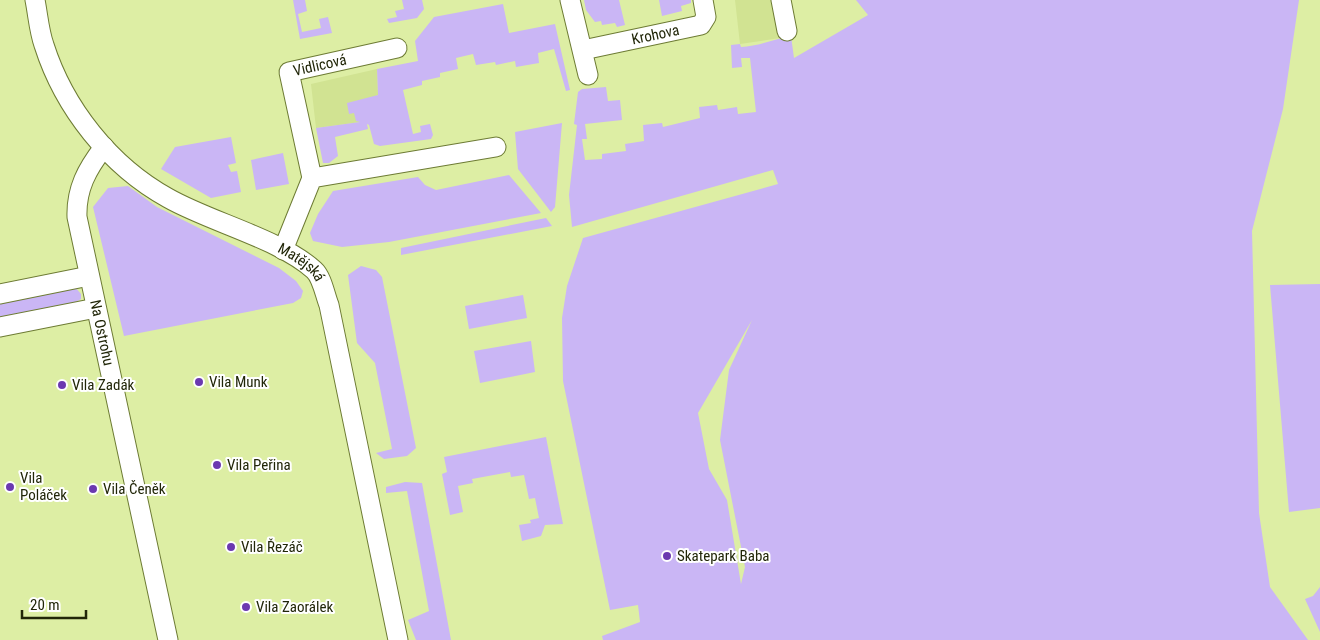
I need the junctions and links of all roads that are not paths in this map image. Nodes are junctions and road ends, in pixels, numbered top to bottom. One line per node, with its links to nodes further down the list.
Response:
1 (35, 0): 9 (street, Matějská)
2 (570, 0): 7 (street)
3 (703, 0): 7 (street, Krohova)
4 (781, 0): 5 (street)
5 (787, 31)
6 (397, 48): 11 (street, Vidlicová)
7 (583, 50): 8 (street)
8 (588, 75)
9 (104, 147): 12 (street, Matějská); 13 (street, Na Ostrohu)
10 (496, 147): 11 (street)
11 (312, 178): 12 (street)
12 (283, 250): 18 (street, Matějská)
13 (89, 276): 14 (street); 15 (street, Na Ostrohu)
14 (0, 294)
15 (96, 308): 16 (street); 17 (street, Na Ostrohu)
16 (0, 327)
17 (168, 640)
18 (398, 640)

